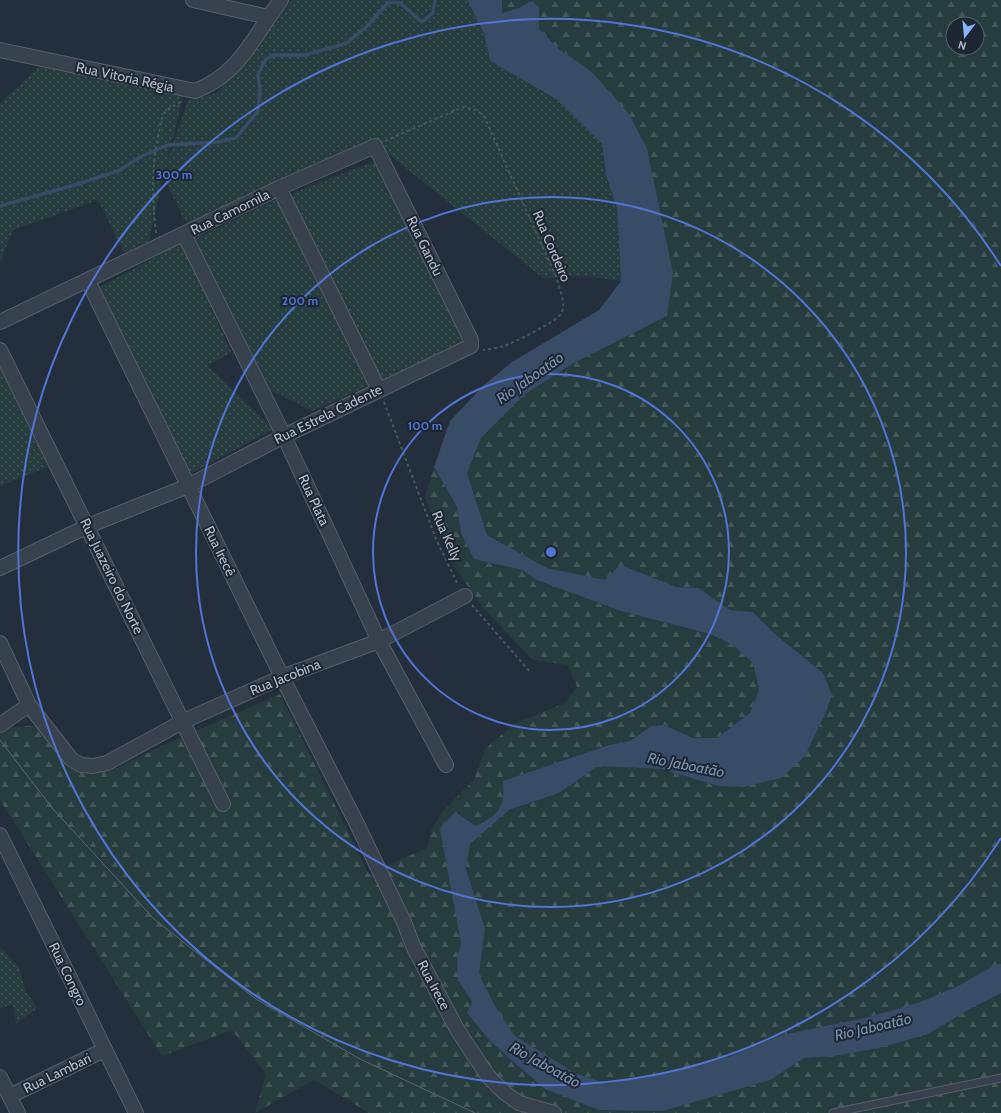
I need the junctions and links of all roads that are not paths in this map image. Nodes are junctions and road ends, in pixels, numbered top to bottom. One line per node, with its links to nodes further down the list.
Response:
1 (193, 0): 3 (street)
2 (281, 0): 3 (street)
3 (268, 17): 4 (street, Rua Vitoria Régia)
4 (0, 50)
5 (375, 146): 6 (street, Rua Camomila); 10 (street, Rua Gandu)
6 (279, 188): 7 (street, Rua Camomila); 12 (street)
7 (184, 234): 8 (street, Rua Camomila); 13 (street, Rua Plata)
8 (88, 281): 9 (street, Rua Camomila); 14 (street, Rua Irecê)
9 (0, 322)
10 (471, 346): 12 (street, Rua Estrela Cadente)
11 (0, 350): 15 (street, Rua Juazeiro do Norte)
12 (378, 390): 13 (street, Rua Estrela Cadente)
13 (284, 436): 14 (street, Rua Estrela Cadente); 18 (street, Rua Plata)
14 (188, 486): 15 (street, Rua Estrela Cadente); 20 (street, Rua Irecê)
15 (88, 526): 16 (street, Rua Estrela Cadente); 22 (street, Rua Juazeiro do Norte)
16 (0, 568)
17 (465, 596): 18 (street, Rua Jacobina)
18 (379, 641): 20 (street, Rua Jacobina); 24 (street, Rua Plata)
19 (0, 643): 21 (street)
20 (282, 677): 22 (street, Rua Jacobina); 26 (street, Rua Irecê)
21 (29, 705): 22 (street, Rua Jacobina); 23 (street)
22 (184, 722): 25 (street, Rua Juazeiro do Norte)
23 (0, 725)
24 (446, 765)
25 (223, 804)
26 (355, 820): 34 (street, Rua Irece)
27 (0, 835): 28 (street, Rua Congro)
28 (104, 1050): 31 (street, Rua Lambari); 33 (street, Rua Congro)
29 (0, 1077): 31 (street)
30 (1001, 1078): 35 (lane)
31 (10, 1096): 32 (street)
32 (18, 1113)
33 (136, 1113)
34 (554, 1113)
35 (833, 1113)

